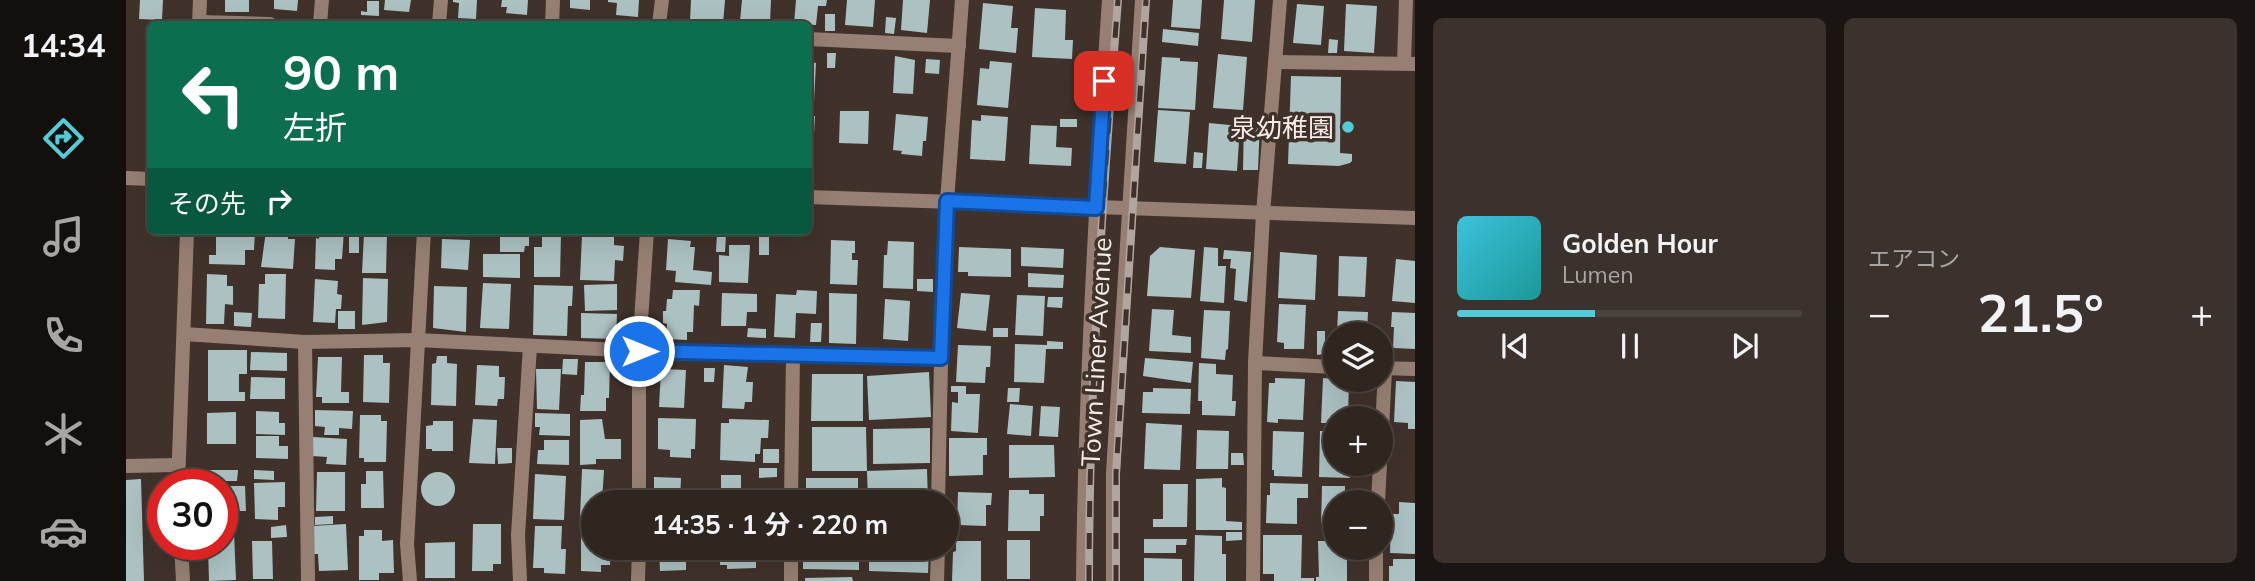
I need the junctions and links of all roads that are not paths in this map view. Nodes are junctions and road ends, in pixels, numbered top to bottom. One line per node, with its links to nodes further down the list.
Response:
1 (201, 0): 11 (street)
2 (321, 0): 12 (street)
3 (441, 0): 13 (street)
4 (553, 0): 14 (street)
5 (662, 0): 15 (street)
6 (962, 0): 17 (street)
7 (1110, 0): 24 (street, Town Liner Avenue)
8 (1142, 0): 25 (street, Town Liner Avenue)
9 (1280, 0): 18 (street)
10 (1406, 0): 19 (street)
11 (199, 21)
12 (320, 21)
13 (439, 21)
14 (552, 21)
15 (660, 21)
16 (812, 39): 17 (street)
17 (959, 46): 23 (street)
18 (1277, 62): 19 (street); 26 (street)
19 (1409, 63)
20 (126, 178): 21 (street)
21 (147, 178)
22 (812, 197): 23 (street)
23 (947, 201): 24 (street); 37 (street)
24 (1096, 208): 25 (street); 60 (street, Town Liner Avenue)
25 (1128, 209): 26 (street); 61 (street, Town Liner Avenue)
26 (1263, 214): 27 (street); 38 (street)
27 (1415, 218)
28 (187, 235): 31 (street)
29 (424, 235): 32 (street)
30 (648, 235): 35 (street)
31 (184, 334): 33 (street); 42 (street)
32 (417, 340): 33 (street); 34 (street); 55 (street)
33 (305, 342): 54 (street)
34 (530, 346): 35 (street); 56 (street)
35 (639, 351): 36 (street); 45 (street)
36 (793, 355): 37 (street); 46 (street)
37 (941, 358): 47 (street)
38 (1255, 363): 39 (street); 62 (street)
39 (1323, 366)
40 (1393, 368): 41 (street)
41 (1415, 369)
42 (177, 465): 43 (street); 44 (street)
43 (126, 466)
44 (177, 469)
45 (639, 490)
46 (791, 490)
47 (938, 490)
48 (182, 560): 53 (street)
49 (639, 560): 57 (street)
50 (791, 560): 58 (street)
51 (938, 560): 59 (street)
52 (1376, 560): 63 (street)
53 (183, 581)
54 (309, 581)
55 (410, 581)
56 (520, 581)
57 (638, 581)
58 (791, 581)
59 (937, 581)
60 (1083, 581)
61 (1113, 581)
62 (1253, 581)
63 (1376, 581)

